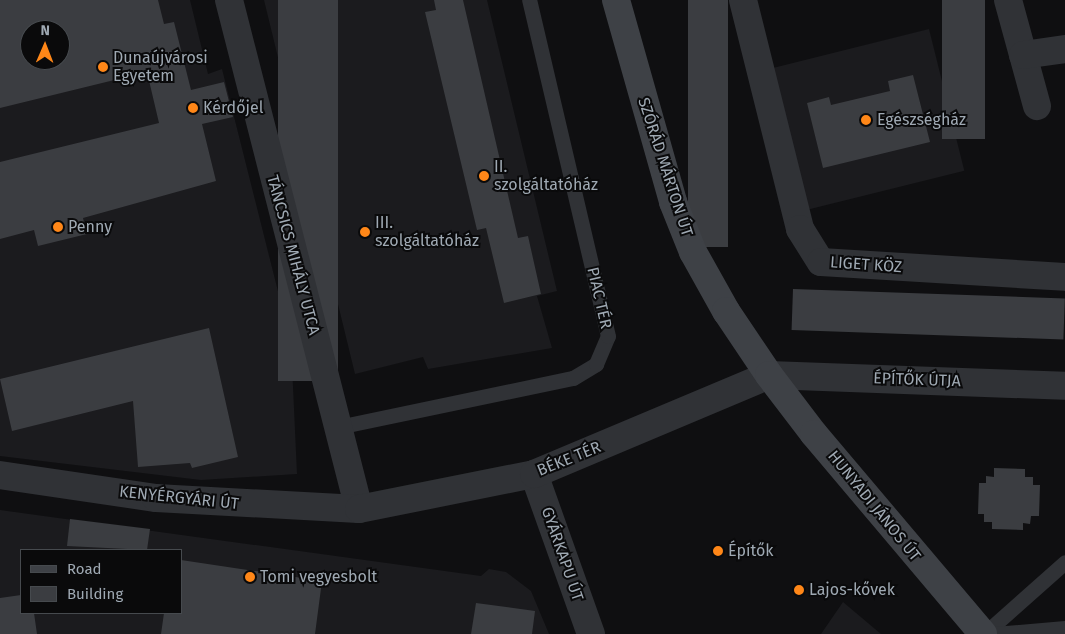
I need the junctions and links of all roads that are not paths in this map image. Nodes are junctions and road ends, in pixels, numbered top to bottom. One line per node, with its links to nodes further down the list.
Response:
1 (229, 0): 12 (street, TÁNCSICS MIHÁLY UTCA)
2 (529, 0): 12 (lane, PIAC TÉR)
3 (616, 0): 10 (street, SZÓRÁD MÁRTON ÚT)
4 (743, 0): 9 (street, LIGET KÖZ)
5 (1008, 0): 7 (street)
6 (1065, 49): 7 (street)
7 (1023, 55): 8 (street)
8 (1037, 106)
9 (1065, 277)
10 (768, 375): 11 (street, ÉPÍTŐK ÚTJA); 13 (street, BÉKE TÉR); 19 (street, HUNYADI JÁNOS ÚT)
11 (1065, 386)
12 (338, 427): 15 (street, TÁNCSICS MIHÁLY UTCA)
13 (534, 474): 15 (street, BÉKE TÉR); 18 (street, GYÁRKAPU ÚT)
14 (1, 478): 15 (street, KENYÉRGYÁRI ÚT)
15 (359, 509)
16 (1065, 562): 19 (lane)
17 (1065, 629): 20 (lane)
18 (591, 634)
19 (983, 634)
20 (994, 634)

